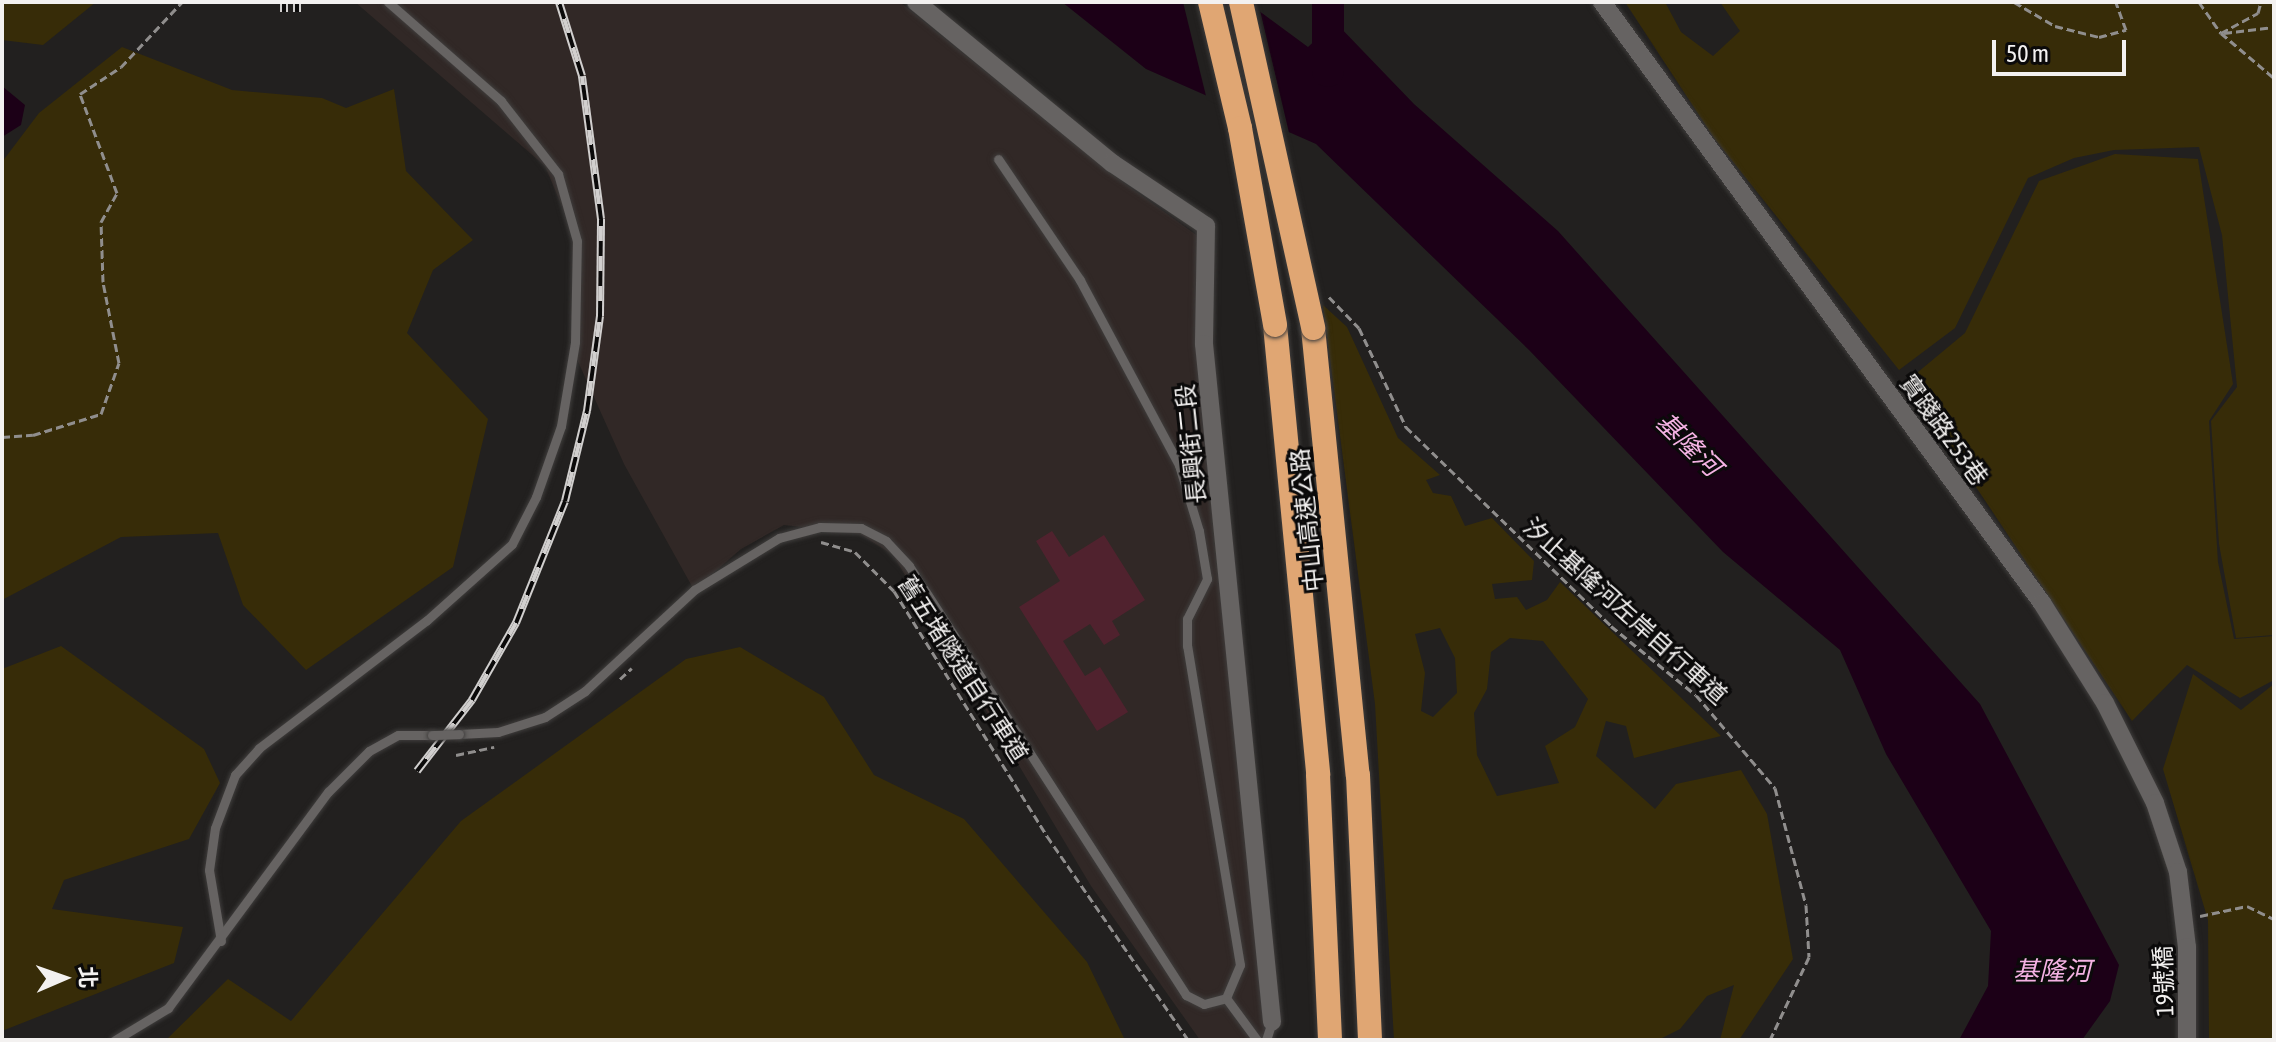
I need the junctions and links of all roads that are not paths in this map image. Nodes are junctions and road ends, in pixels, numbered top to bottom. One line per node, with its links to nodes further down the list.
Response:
1 (388, 2): 8 (lane)
2 (916, 2): 10 (street, 長興街二段)
3 (1210, 2): 13 (highway, 中山高速公路, bridge)
4 (1241, 2): 14 (highway, 中山高速公路, bridge)
5 (1602, 2): 7 (street, 實踐路253巷)
6 (998, 159): 9 (lane)
7 (2185, 919): 15 (street, 19號橋)
8 (221, 941): 9 (lane, bridge); 11 (lane)
9 (1226, 998): 12 (lane)
10 (1269, 1031)
11 (115, 1040)
12 (1257, 1040)
13 (1330, 1040)
14 (1370, 1040)
15 (2187, 1040)

